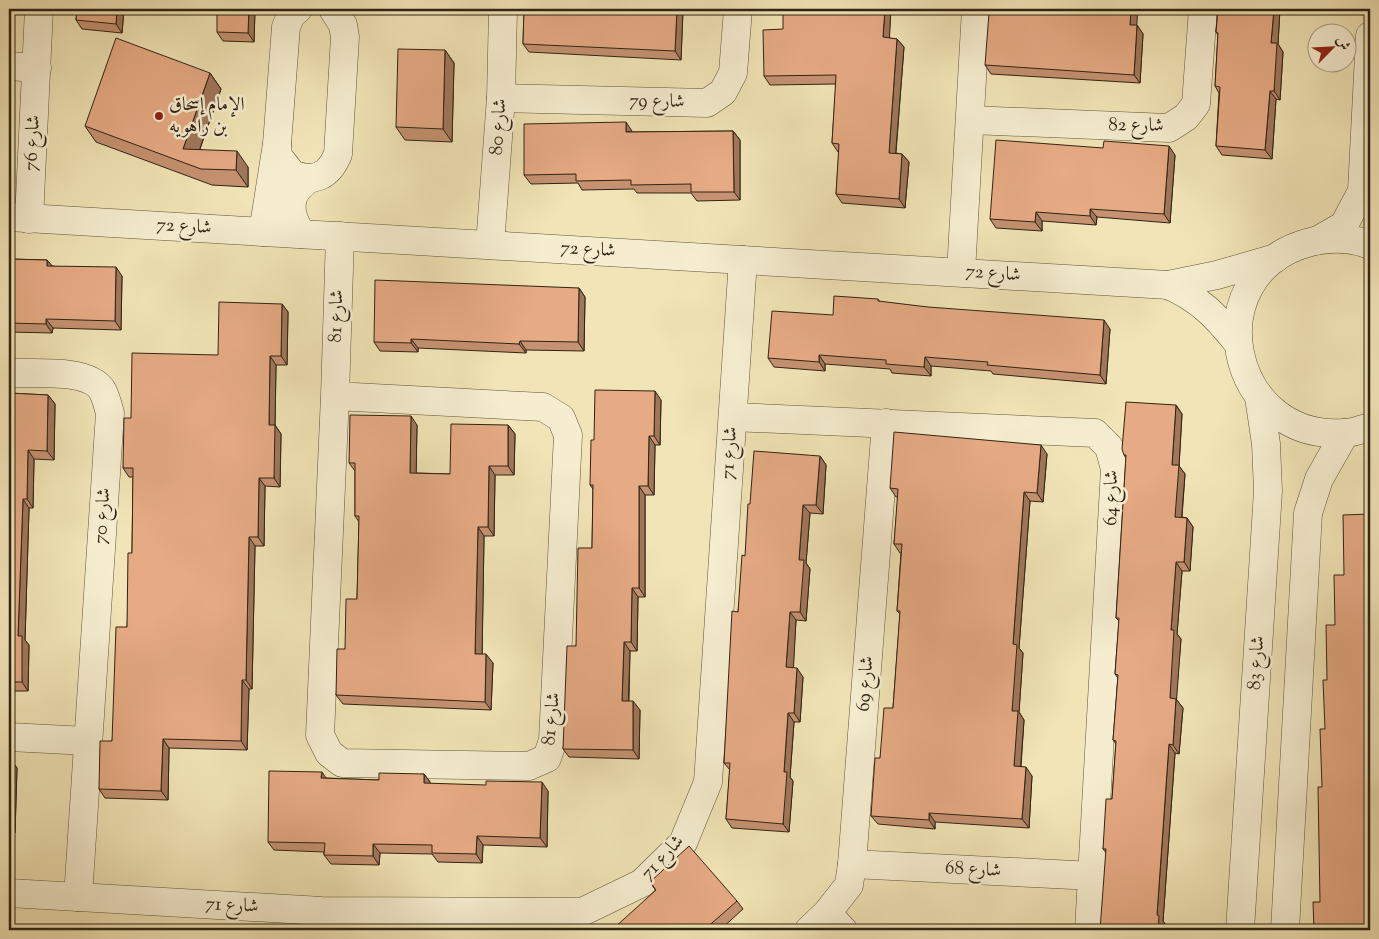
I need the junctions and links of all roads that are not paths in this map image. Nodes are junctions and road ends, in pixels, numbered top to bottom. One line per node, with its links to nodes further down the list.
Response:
1 (39, 9): 10 (street, شارع 76)
2 (298, 9): 13 (street)
3 (333, 9): 14 (street)
4 (502, 9): 11 (street, شارع 80)
5 (738, 9): 11 (street, شارع 79)
6 (976, 9): 12 (street)
7 (1203, 9): 12 (street, شارع 82)
8 (1370, 36): 19 (street)
9 (9, 66): 10 (street)
10 (36, 68): 15 (street, شارع 76)
11 (501, 98): 20 (street, شارع 80)
12 (971, 120): 24 (street)
13 (276, 144): 14 (street); 16 (street)
14 (311, 178): 17 (street)
15 (19, 218): 16 (street, شارع 72)
16 (263, 232): 17 (street, شارع 72)
17 (302, 234): 18 (street, شارع 72)
18 (340, 236): 20 (street, شارع 72); 28 (street, شارع 81)
19 (1320, 239): 21 (street); 22 (street)
20 (490, 244): 23 (street, شارع 72)
21 (1370, 245)
22 (1276, 258): 25 (street, شارع 72); 26 (street)
23 (743, 260): 24 (street, شارع 72); 30 (street, شارع 71)
24 (961, 272): 25 (street, شارع 72)
25 (1168, 285): 26 (street, شارع 72)
26 (1237, 342): 29 (street)
27 (9, 373): 34 (street, شارع 70)
28 (335, 396): 28 (street, شارع 81)
29 (1259, 397): 32 (street); 43 (street, شارع 83)
30 (733, 417): 31 (street, شارع 64); 40 (street, شارع 71)
31 (886, 423): 35 (street, شارع 69); 36 (street, شارع 64)
32 (1358, 430): 44 (street)
33 (9, 737): 34 (street)
34 (88, 741): 38 (street, شارع 70)
35 (852, 864): 36 (street, شارع 68); 41 (street, شارع 69)
36 (1094, 876): 42 (street, شارع 64)
37 (9, 893): 38 (street, شارع 71)
38 (78, 897): 39 (street, شارع 71)
39 (321, 921): 40 (street, شارع 71)
40 (463, 921)
41 (826, 924)
42 (1090, 930)
43 (1240, 930)
44 (1286, 930)

